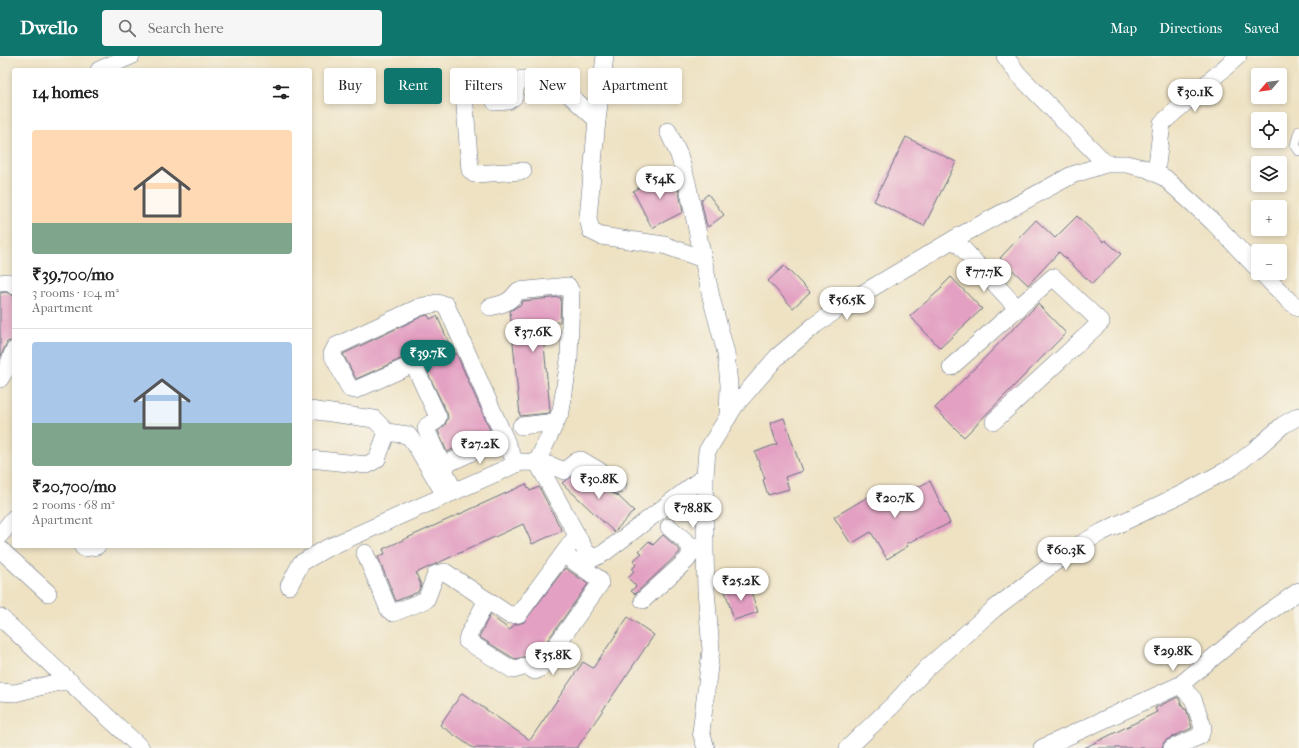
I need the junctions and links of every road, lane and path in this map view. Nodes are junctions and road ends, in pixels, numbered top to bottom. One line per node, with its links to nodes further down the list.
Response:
1 (132, 56): 5 (street)
2 (605, 56): 6 (street)
3 (1005, 56): 10 (street)
4 (1238, 56): 12 (street)
5 (104, 68)
6 (597, 120): 11 (street); 14 (street)
7 (668, 131): 14 (street)
8 (1299, 131): 9 (lane)
9 (1299, 151)
10 (1106, 164): 12 (street); 13 (street)
11 (524, 171)
12 (1156, 173): 15 (street)
13 (954, 239): 20 (street); 27 (street)
14 (703, 259): 27 (street)
15 (1251, 262)
16 (1269, 280): 21 (street)
17 (0, 283): 18 (street)
18 (12, 285)
19 (490, 307): 29 (street)
20 (1018, 308): 23 (street); 28 (street)
21 (1299, 308)
22 (12, 356): 24 (street)
23 (951, 367)
24 (0, 379)
25 (312, 410): 31 (street)
26 (1299, 416): 59 (street)
27 (728, 417): 37 (street)
28 (994, 421)
29 (556, 422): 30 (street); 34 (street)
30 (521, 426)
31 (387, 432): 33 (street); 39 (street)
32 (504, 437): 35 (street); 36 (street); 36 (street)
33 (312, 459)
34 (537, 462): 35 (street); 38 (street); 43 (street)
35 (516, 464): 39 (street)
36 (442, 466): 39 (street)
37 (705, 476): 43 (street); 44 (street)
38 (618, 485)
39 (449, 494): 48 (street)
40 (12, 520): 42 (street)
41 (669, 527): 44 (street)
42 (0, 535)
43 (577, 535): 47 (street)
44 (698, 548): 52 (street); 58 (street)
45 (0, 549): 50 (street)
46 (365, 553): 51 (street)
47 (563, 554): 51 (street); 51 (street)
48 (289, 586)
49 (1299, 591): 55 (street)
50 (48, 593)
51 (487, 600)
52 (643, 600)
53 (0, 617): 54 (street)
54 (71, 682): 56 (street); 57 (street)
55 (1180, 685): 60 (street); 61 (street)
56 (0, 692)
57 (141, 748)
58 (706, 748)
59 (848, 748)
60 (1042, 748)
61 (1172, 748)

